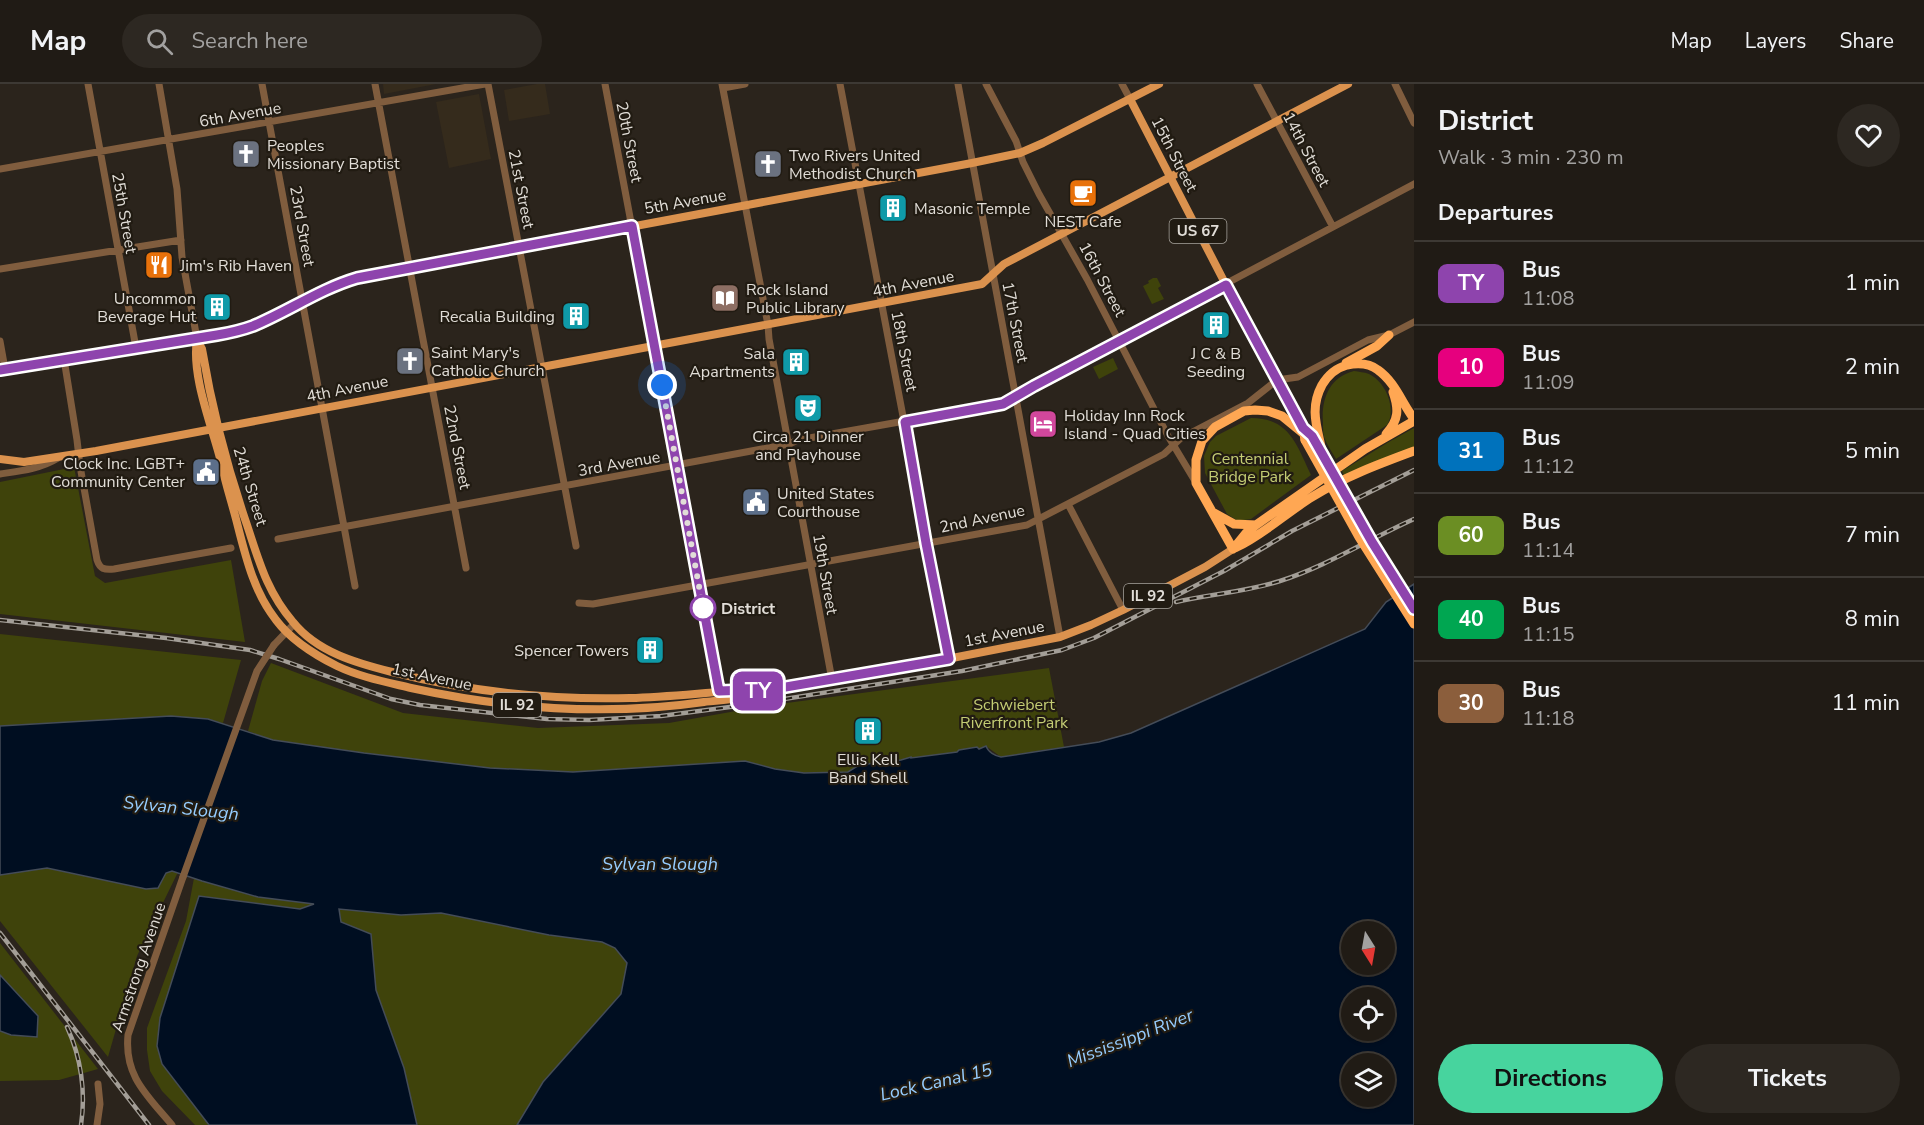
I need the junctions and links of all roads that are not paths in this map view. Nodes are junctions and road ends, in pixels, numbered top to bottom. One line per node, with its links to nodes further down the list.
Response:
1 (88, 84): 24 (street, 25th Street)
2 (159, 84): 23 (street, 24th Street)
3 (262, 84): 21 (street, 23rd Street)
4 (375, 84): 19 (street, 22nd Street)
5 (487, 84): 19 (street, 6th Avenue); 36 (street, 21st Street)
6 (605, 84): 32 (street, 20th Street)
7 (745, 84): 17 (street)
8 (840, 84): 29 (street, 18th Street)
9 (966, 84): 16 (street)
10 (986, 84): 25 (street, 16th Street)
11 (1122, 84): 18 (street, 15th Street)
12 (1159, 84): 18 (main road, 5th Avenue)
13 (1257, 84): 20 (street, 14th Street)
14 (1348, 84): 20 (main road, 4th Avenue)
15 (1395, 84): 22 (street)
16 (958, 85): 26 (street, 17th Street)
17 (723, 86): 31 (street, 19th Street)
18 (1130, 99): 25 (main road, 5th Avenue); 28 (main road, 15th Street / US 67)
19 (378, 103): 21 (street, 6th Avenue); 38 (street, 22nd Street)
20 (1276, 121): 28 (main road, 4th Avenue); 33 (street, 14th Street)
21 (270, 123): 23 (street, 6th Avenue); 42 (street, 23rd Street)
22 (1414, 123)
23 (170, 140): 24 (street, 6th Avenue); 35 (street, 24th Street)
24 (100, 153): 27 (street, 6th Avenue); 37 (street, 25th Street)
25 (1020, 153): 26 (main road, 5th Avenue); 34 (street, 16th Street)
26 (972, 163): 29 (main road, 5th Avenue); 40 (street, 17th Street)
27 (0, 169)
28 (1170, 178): 34 (main road, 4th Avenue); 41 (main road, 15th Street / US 67)
29 (859, 184): 31 (main road, 5th Avenue); 43 (street, 18th Street)
30 (1414, 184): 33 (street, 3rd Avenue)
31 (746, 206): 32 (main road, 5th Avenue); 45 (street, 19th Street)
32 (632, 226): 36 (main road, 5th Avenue); 50 (street, 20th Street)
33 (1333, 227): 41 (street, 3rd Avenue)
34 (1062, 233): 40 (main road, 4th Avenue); 48 (street, 16th Street)
35 (181, 240): 37 (street); 47 (street, 24th Street)
36 (519, 248): 38 (main road, 5th Avenue); 53 (street, 21st Street)
37 (118, 250): 39 (street); 51 (street, 25th Street)
38 (410, 268): 42 (main road, 5th Avenue); 58 (street, 22nd Street)
39 (0, 269)
40 (993, 275): 43 (main road, 4th Avenue); 59 (street, 17th Street)
41 (1226, 285): 48 (street, 3rd Avenue); 56 (main road, 15th Street / US 67)
42 (303, 301): 47 (main road, 5th Avenue); 60 (street, 23rd Street)
43 (882, 304): 45 (main road, 4th Avenue); 62 (street, 18th Street)
44 (1414, 322): 46 (street, 2nd Avenue)
45 (768, 326): 50 (main road, 4th Avenue); 65 (street, 19th Street)
46 (1389, 335): 55 (highway); 56 (street, 2nd Avenue)
47 (197, 339): 51 (main road, 5th Avenue); 63 (main road, 24th Street)
48 (1119, 340): 59 (street, 3rd Avenue); 66 (street, 16th Street)
49 (0, 341): 54 (street)
50 (655, 346): 53 (main road, 4th Avenue); 72 (street, 20th Street)
51 (136, 348): 52 (main road, 5th Avenue)
52 (63, 359): 54 (main road, 5th Avenue); 69 (street)
53 (542, 367): 58 (main road, 4th Avenue); 75 (street, 21st Street)
54 (3, 369)
55 (1336, 369): 57 (highway); 64 (highway)
56 (1277, 380): 64 (main road, 15th Street / US 67); 66 (street, 2nd Avenue)
57 (1389, 381): 61 (highway); 67 (highway)
58 (433, 387): 60 (main road, 4th Avenue); 77 (street, 22nd Street)
59 (1017, 397): 62 (street, 3rd Avenue); 79 (street, 17th Street)
60 (323, 408): 63 (main road, 4th Avenue); 81 (street, 23rd Street)
61 (1414, 420): 67 (highway, 1st Avenue / IL 92)
62 (905, 422): 65 (street, 3rd Avenue); 83 (street, 18th Street)
63 (215, 429): 69 (main road, 4th Avenue); 94 (main road, 24th Street / IL 92); 96 (main road, 24th Street / IL 92)
64 (1309, 434): 74 (highway); 92 (highway, bridge); 95 (highway, 15th Street / US 67, bridge)
65 (789, 444): 72 (street, 3rd Avenue); 87 (street, 19th Street)
66 (1173, 444): 74 (street, 16th Street); 76 (street, 2nd Avenue)
67 (1374, 444): 80 (highway, 1st Avenue / IL 92)
68 (1414, 451): 86 (highway, 1st Avenue / IL 92)
69 (81, 454): 70 (main road); 85 (street)
70 (60, 457): 71 (main road); 73 (street)
71 (0, 459)
72 (678, 465): 75 (street, 3rd Avenue); 89 (street, 20th Street)
73 (0, 474)
74 (1196, 483): 78 (highway, 16th Street)
75 (564, 486): 77 (street, 3rd Avenue); 84 (street, 21st Street)
76 (1068, 504): 79 (street, 2nd Avenue); 93 (street)
77 (455, 507): 81 (street, 3rd Avenue); 88 (street, 22nd Street)
78 (1213, 512): 80 (highway); 86 (highway, 16th Street)
79 (1039, 519): 83 (street, 2nd Avenue); 97 (street, 17th Street)
80 (1256, 525): 86 (highway, 1st Avenue / IL 92)
81 (345, 528): 82 (street, 3rd Avenue); 90 (street, 23rd Street)
82 (278, 539)
83 (926, 543): 87 (street, 2nd Avenue); 98 (street, 18th Street)
84 (576, 546)
85 (231, 548)
86 (1233, 549): 93 (main road, 1st Avenue / IL 92)
87 (811, 563): 89 (street, 2nd Avenue); 99 (street, 19th Street)
88 (466, 567)
89 (699, 584): 91 (street, 2nd Avenue); 100 (street, 20th Street)
90 (355, 586)
91 (579, 603)
92 (1414, 609)
93 (1123, 610): 97 (main road, 1st Avenue / IL 92)
94 (294, 624): 96 (street); 100 (main road, 1st Avenue / IL 92)
95 (1414, 624)
96 (286, 632): 102 (main road, 1st Avenue / IL 92); 105 (street, Armstrong Avenue, bridge)
97 (1060, 637): 98 (main road, 1st Avenue / IL 92)
98 (949, 659): 99 (main road, 1st Avenue / IL 92)
99 (832, 680): 101 (main road, 1st Avenue / IL 92)
100 (719, 691): 101 (main road, 1st Avenue / IL 92); 102 (street, 20th Street)
101 (762, 691): 102 (main road, 1st Avenue / IL 92)
102 (721, 701)
103 (98, 1084): 104 (street)
104 (97, 1125)
105 (172, 1125)

